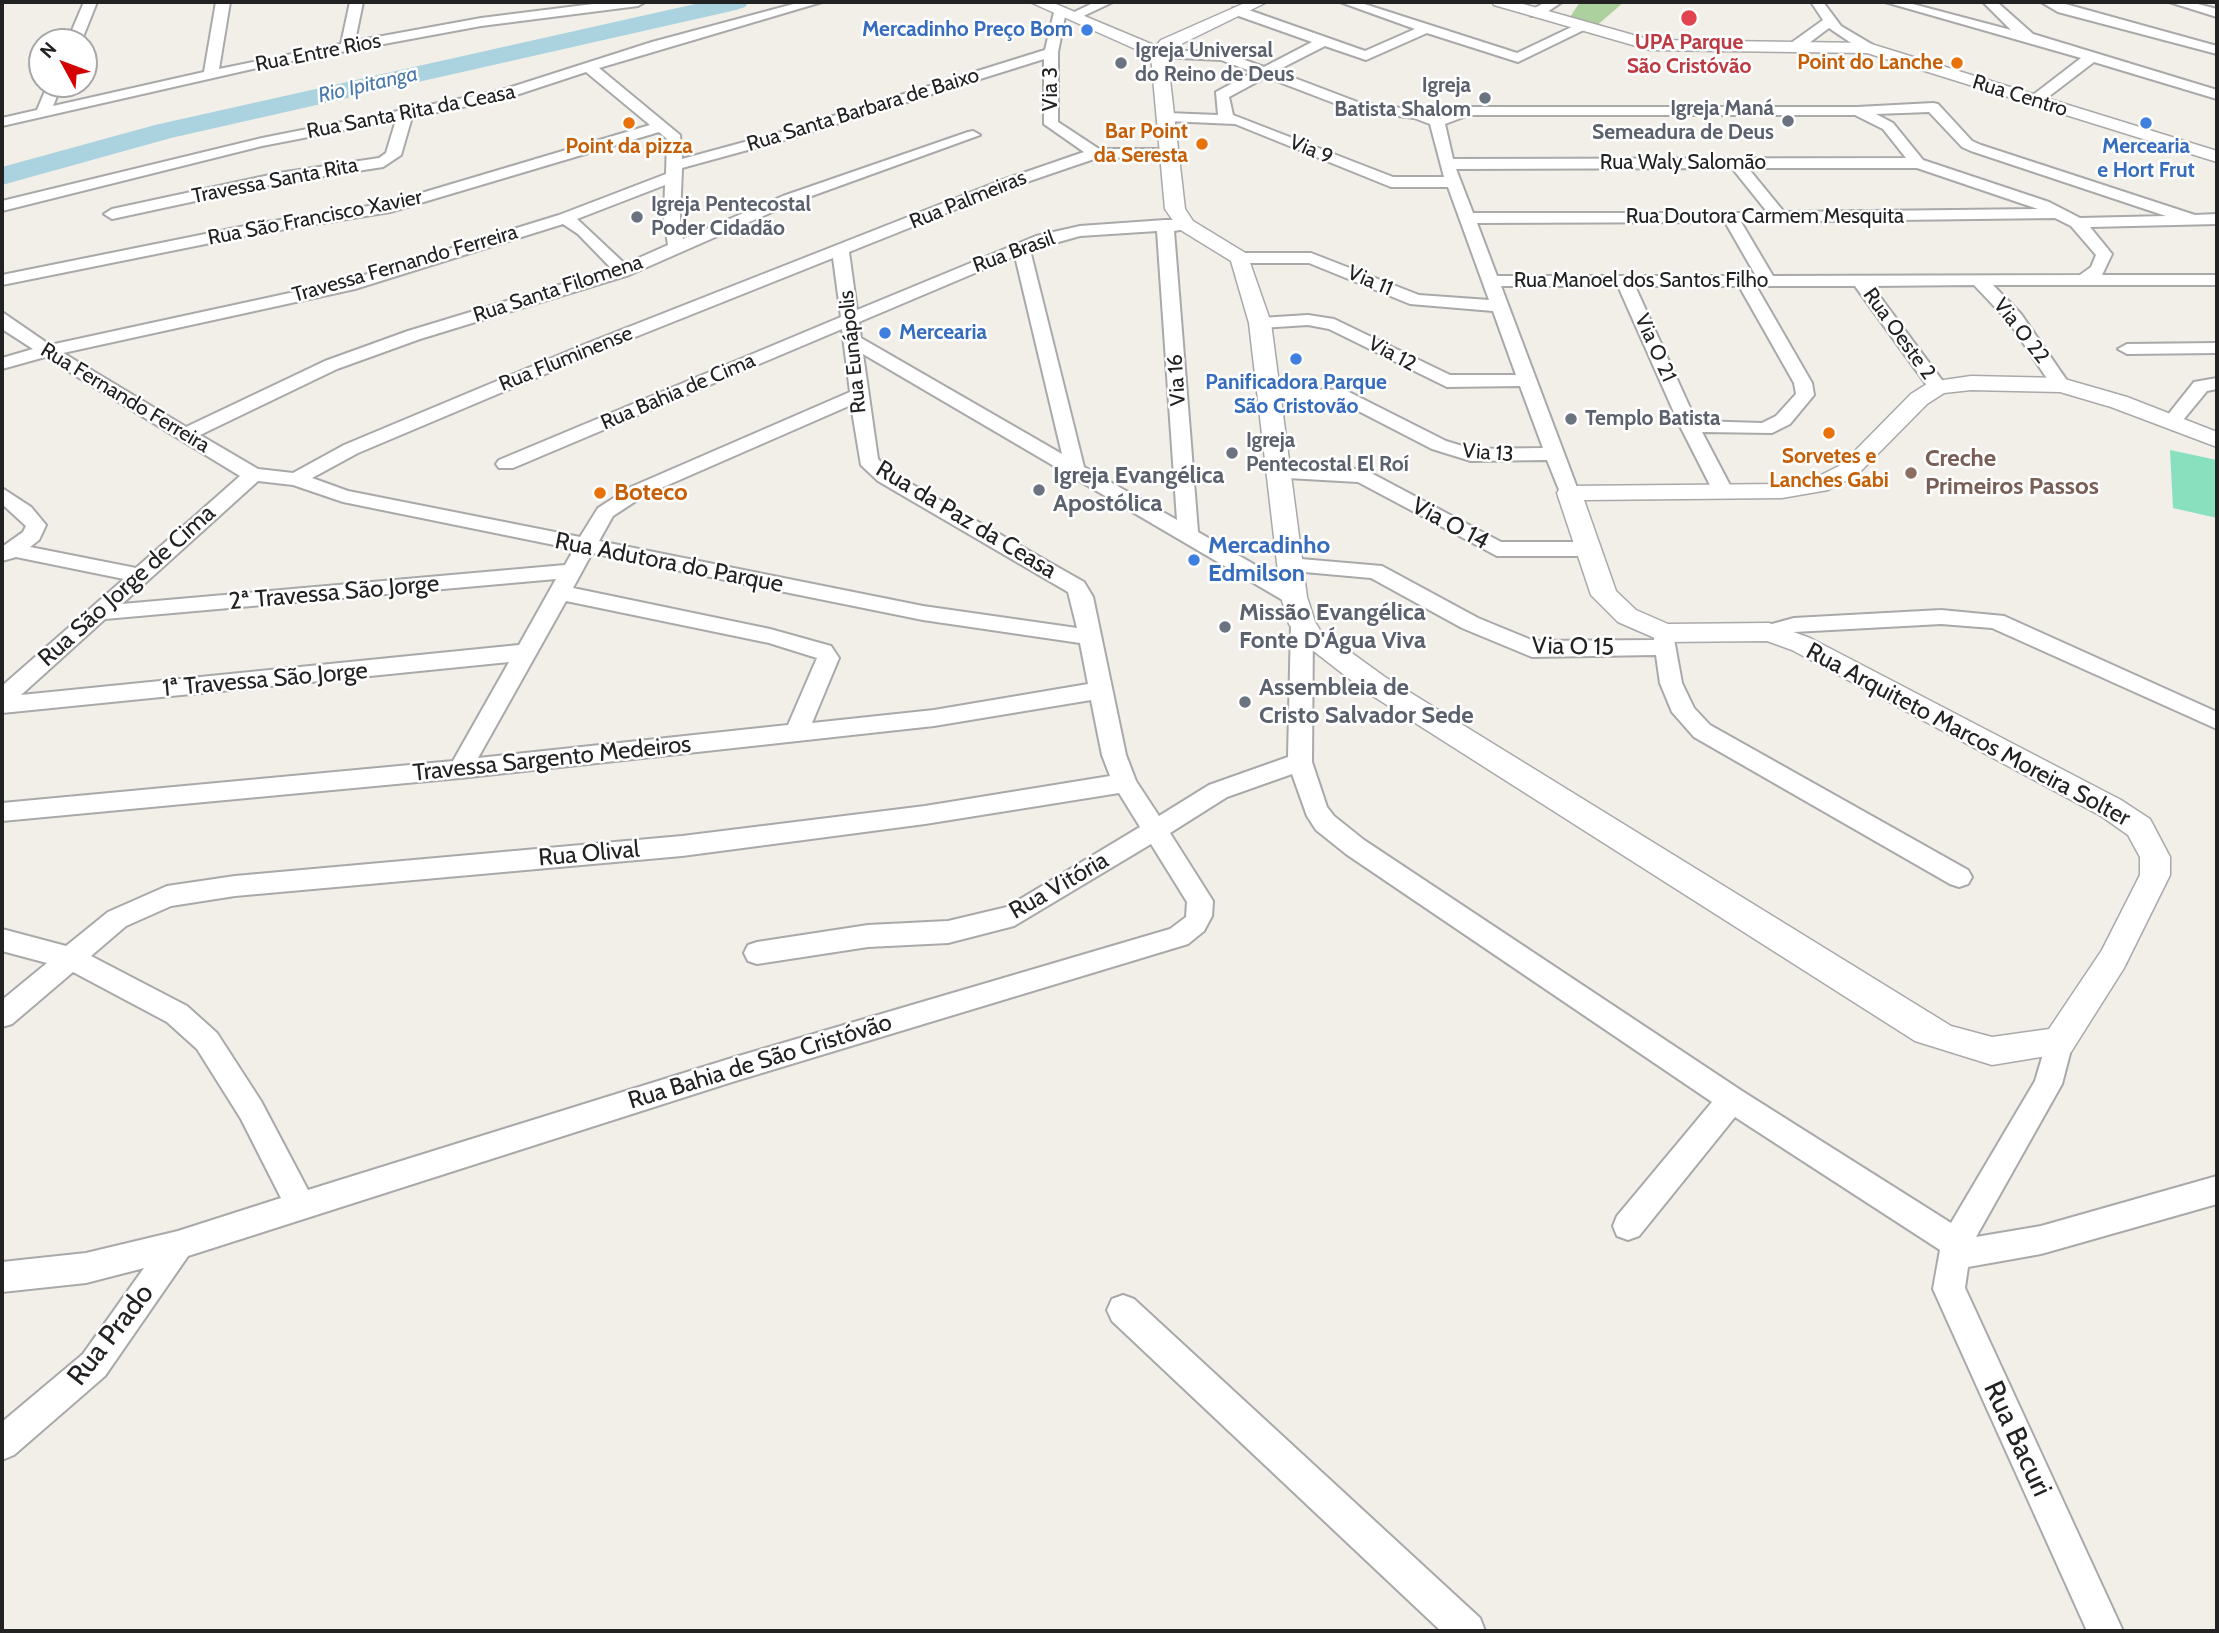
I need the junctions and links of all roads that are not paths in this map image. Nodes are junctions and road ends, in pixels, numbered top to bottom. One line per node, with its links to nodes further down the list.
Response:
1 (90, 2): 26 (street)
2 (223, 2): 42 (street)
3 (356, 2): 33 (street)
4 (484, 2): 23 (street)
5 (638, 2): 23 (street, Rua Entre Rios)
6 (815, 2): 40 (street, Rua Santa Rita da Ceasa)
7 (1038, 2): 21 (street)
8 (1106, 2): 21 (street)
9 (1259, 2): 18 (street)
10 (1346, 2): 27 (street)
11 (1500, 2): 19 (street)
12 (1555, 2): 19 (street)
13 (1817, 2): 22 (street, Rua Centro)
14 (1892, 2): 29 (street)
15 (1990, 2): 29 (street)
16 (2048, 2): 28 (street)
17 (2176, 2): 20 (street)
18 (1238, 11): 30 (street); 37 (street)
19 (1535, 13): 25 (street)
20 (2217, 13)
21 (1066, 14): 36 (street, Via 3); 37 (street)
22 (1830, 21): 32 (street); 34 (street, Rua Centro)
23 (481, 22): 33 (street, Rua Entre Rios)
24 (2217, 22): 31 (street)
25 (1583, 27): 27 (street); 32 (street)
26 (80, 28)
27 (1425, 29): 30 (street)
28 (2149, 32): 31 (street); 38 (street)
29 (2027, 37): 39 (street)
30 (1322, 42): 41 (street)
31 (2192, 43): 35 (street)
32 (1796, 46): 34 (street)
33 (347, 47): 42 (street, Rua Entre Rios)
34 (1867, 48): 45 (street, Rua Centro)
35 (2217, 50)
36 (1051, 52): 55 (street, Via 3); 61 (street, Rua Santa Barbara de Baixo)
37 (1159, 53): 41 (street); 49 (street)
38 (2123, 56): 39 (street); 43 (street)
39 (2091, 57): 45 (street)
40 (587, 66): 48 (street, Rua Santa Rita da Ceasa); 53 (street)
41 (1265, 73): 50 (street); 52 (street)
42 (211, 74): 47 (street, Rua Entre Rios)
43 (2217, 94)
44 (49, 98): 47 (street)
45 (2034, 101): 57 (street, Rua Centro)
46 (1857, 111): 52 (street); 58 (street); 71 (street)
47 (43, 112): 51 (street, Rua Entre Rios)
48 (406, 114): 63 (street, Rua Santa Rita da Ceasa); 65 (street, Travessa Santa Rita)
49 (1167, 117): 50 (street, Via 9); 56 (street)
50 (1226, 118): 62 (street, Via 9)
51 (2, 122)
52 (1438, 122): 59 (street, Rua Manoel dos Santos Filho)
53 (664, 126): 61 (street); 81 (street, Rua São Francisco Xavier)
54 (973, 135): 76 (street, Rua Santa Filomena)
55 (1096, 153): 56 (street); 77 (street, Rua Palmeiras)
56 (1171, 154): 74 (street)
57 (2217, 157)
58 (1918, 163): 60 (street, Rua Waly Salomão); 64 (street)
59 (1447, 164): 60 (street, Rua Waly Salomão); 62 (street, Rua Manoel dos Santos Filho)
60 (1737, 164): 66 (street)
61 (676, 170): 67 (street, Travessa Fernando Ferreira); 76 (street)
62 (1455, 182): 68 (street, Rua Manoel dos Santos Filho)
63 (2, 206)
64 (2060, 213): 66 (street, Rua Doutora Carmem Mesquita); 72 (street)
65 (112, 215)
66 (1778, 215): 69 (street, Rua Doutora Carmem Mesquita)
67 (565, 218): 79 (street); 96 (street, Travessa Fernando Ferreira)
68 (1469, 218): 69 (street, Rua Doutora Carmem Mesquita); 86 (street, Rua Manoel dos Santos Filho)
69 (1731, 218): 83 (street)
70 (2217, 219): 71 (street)
71 (2195, 220): 72 (street)
72 (2077, 223): 80 (street)
73 (1165, 225): 74 (street, Rua Brasil); 75 (street, Rua Brasil); 118 (street, Via 16)
74 (1186, 225): 78 (street)
75 (1021, 248): 91 (street, Rua Brasil); 111 (street)
76 (677, 249): 79 (street, Rua Santa Filomena)
77 (841, 251): 91 (street, Rua Eunápolis); 114 (street, Rua Fluminense)
78 (1240, 258): 89 (street, Via 11); 92 (street)
79 (623, 271): 106 (street, Rua Santa Filomena)
80 (2086, 278): 84 (street, Rua Manoel dos Santos Filho); 85 (street, Rua Manoel dos Santos Filho)
81 (2, 279)
82 (1745, 280): 83 (street, Rua Manoel dos Santos Filho); 87 (street, Rua Manoel dos Santos Filho); 105 (street)
83 (1767, 280): 88 (street, Rua Manoel dos Santos Filho)
84 (1978, 280): 88 (street, Rua Manoel dos Santos Filho); 99 (street, Via O 22)
85 (2217, 280)
86 (1493, 281): 87 (street, Rua Manoel dos Santos Filho); 89 (street, Rua Arquiteto Marcos Moreira Solter)
87 (1624, 281): 105 (street, Via O 21)
88 (1861, 282): 101 (street, Rua Oeste 2)
89 (1499, 306): 98 (street, Rua Arquiteto Marcos Moreira Solter)
90 (2, 317): 96 (street, Rua Fernando Ferreira)
91 (851, 320): 93 (street, Rua Eunápolis); 110 (street, Rua Bahia de Cima)
92 (1260, 323): 98 (street, Via 12); 103 (street)
93 (853, 341): 102 (street, Rua Eunápolis); 111 (street)
94 (2217, 348): 95 (street)
95 (2127, 349)
96 (47, 351): 97 (street, Travessa Fernando Ferreira); 106 (street, Rua Fernando Ferreira)
97 (2, 364)
98 (1526, 380): 109 (street, Rua Arquiteto Marcos Moreira Solter)
99 (2061, 384): 101 (street); 104 (street)
100 (2217, 384): 104 (street)
101 (1938, 387): 115 (street)
102 (859, 395): 108 (street, Rua Eunápolis); 119 (street)
103 (1270, 395): 109 (street, Via 13); 112 (street)
104 (2172, 421): 107 (street)
105 (1689, 426): 115 (street, Via O 21)
106 (184, 435): 113 (street, Rua Fernando Ferreira)
107 (2217, 440)
108 (864, 453): 129 (street, Rua da Paz da Ceasa)
109 (1552, 454): 116 (street, Rua Arquiteto Marcos Moreira Solter)
110 (506, 464)
111 (1075, 468): 118 (street)
112 (1277, 473): 120 (street, Via O 14); 122 (street)
113 (253, 475): 114 (street, Rua Adutora do Parque); 124 (street, Rua São Jorge de Cima)
114 (296, 479): 119 (street, Rua Adutora do Parque)
115 (1723, 491): 116 (street)
116 (1569, 493): 120 (street, Rua Arquiteto Marcos Moreira Solter)
117 (2, 494): 121 (street)
118 (1188, 535): 126 (street)
119 (585, 547): 123 (street); 129 (street, Rua Adutora do Parque)
120 (1587, 549): 130 (street, Rua Arquiteto Marcos Moreira Solter)
121 (7, 554): 124 (street)
122 (1289, 565): 126 (street); 130 (street, Via O 15)
123 (573, 571): 125 (street); 127 (street, 2ª Travessa São Jorge)
124 (139, 575): 127 (street, Rua São Jorge de Cima)
125 (561, 593): 131 (street); 136 (street)
126 (1298, 611): 137 (street); 147 (street)
127 (96, 613): 133 (street, Rua São Jorge de Cima)
128 (1769, 632): 130 (street, Rua Arquiteto Marcos Moreira Solter); 135 (street); 147 (street, Rua Arquiteto Marcos Moreira Solter)
129 (1088, 637): 132 (street)
130 (1665, 640): 142 (street)
131 (527, 652): 134 (street, 1ª Travessa São Jorge); 138 (street)
132 (1101, 690): 136 (street, Travessa Sargento Medeiros); 139 (street)
133 (2, 699)
134 (2, 705)
135 (2217, 721)
136 (797, 732): 138 (street, Travessa Sargento Medeiros)
137 (1300, 762): 141 (street, Rua Vitória); 148 (street)
138 (460, 769): 140 (street, Travessa Sargento Medeiros)
139 (1125, 783): 141 (street); 145 (street, Rua Olival)
140 (2, 812)
141 (1155, 827): 144 (street, Rua Vitória); 150 (street, Rua Bahia de São Cristóvão)
142 (1959, 877)
143 (2, 940): 145 (street)
144 (757, 953)
145 (70, 958): 146 (street, Rua Olival); 150 (street)
146 (2, 1016)
147 (2059, 1042): 152 (street)
148 (1732, 1100): 151 (street); 152 (street)
149 (2217, 1190): 152 (street)
150 (300, 1205): 153 (street, Rua Bahia de São Cristóvão)
151 (1628, 1226)
152 (1956, 1242): 158 (street, Rua Bacuri)
153 (178, 1245): 154 (street, Rua Bahia de São Cristóvão); 156 (street, Rua Prado)
154 (2, 1277)
155 (1123, 1310): 157 (street)
156 (2, 1443)
157 (1467, 1631)
158 (2105, 1631)

